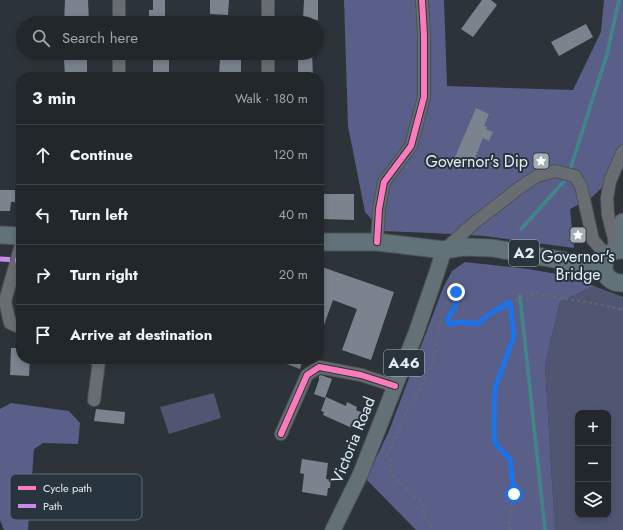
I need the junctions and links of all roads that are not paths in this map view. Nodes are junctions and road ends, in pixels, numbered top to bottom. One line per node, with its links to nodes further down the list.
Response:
1 (119, 0): 4 (street)
2 (268, 0): 5 (street)
3 (422, 0): 15 (street)
4 (119, 16)
5 (268, 16)
6 (119, 60): 8 (street)
7 (268, 60): 9 (street)
8 (119, 72)
9 (268, 72)
10 (623, 151): 17 (street)
11 (623, 222): 17 (highway)
12 (0, 235): 13 (highway)
13 (16, 236)
14 (324, 242): 15 (highway, A2)
15 (377, 242): 16 (highway, A2)
16 (444, 250): 17 (highway, A2); 17 (street); 22 (main road, Victoria Road / A46)
17 (614, 253): 19 (highway)
18 (16, 262): 20 (street)
19 (622, 283)
20 (16, 326)
21 (99, 364): 23 (street)
22 (395, 386): 24 (street); 25 (main road, Victoria Road / A46)
23 (94, 400)
24 (281, 434)
25 (333, 530)

